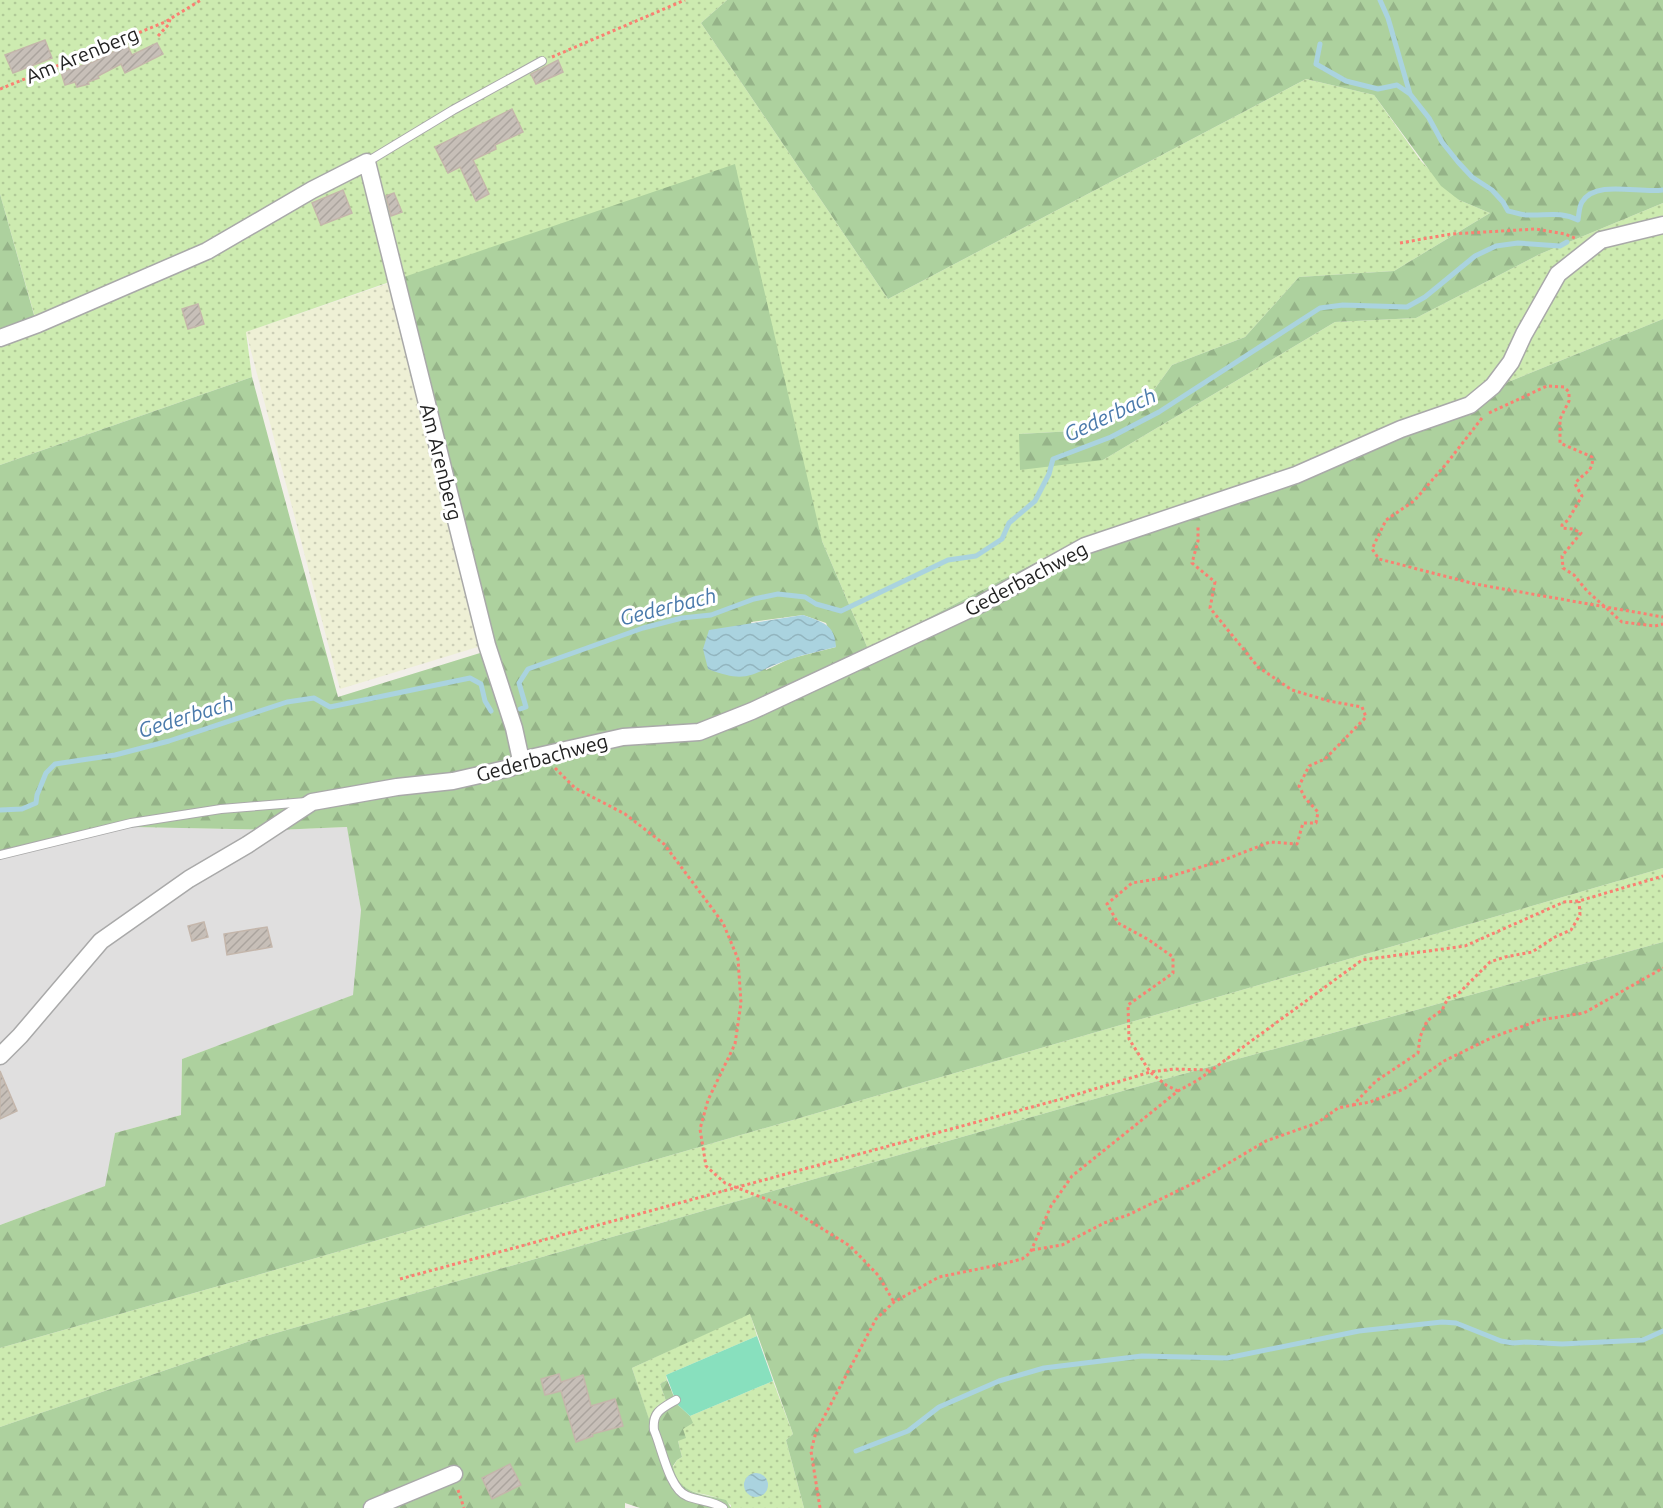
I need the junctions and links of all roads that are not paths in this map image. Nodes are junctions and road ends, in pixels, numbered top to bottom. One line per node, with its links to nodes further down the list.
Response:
1 (542, 61): 2 (lane)
2 (367, 162): 4 (street); 5 (street, Am Arenberg)
3 (1663, 225): 5 (street, Gederbachweg)
4 (0, 338)
5 (521, 760): 6 (street, Gederbachweg)
6 (312, 802): 7 (lane, Gederbachweg); 8 (street, Gederbachweg)
7 (0, 855)
8 (0, 1056)
9 (676, 1400): 12 (lane)
10 (454, 1474): 11 (street)
11 (372, 1508)
12 (723, 1508)

